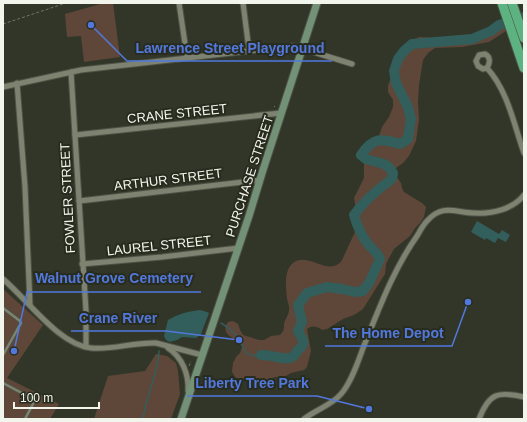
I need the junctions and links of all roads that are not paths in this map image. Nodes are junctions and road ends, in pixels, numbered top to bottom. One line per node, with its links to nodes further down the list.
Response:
1 (179, 3): 9 (street)
2 (243, 3): 8 (street)
3 (317, 3): 7 (street, PURCHASE STREET)
4 (502, 3): 12 (highway)
5 (513, 6): 6 (highway)
6 (523, 36)
7 (302, 48): 8 (street); 10 (street); 16 (street, PURCHASE STREET)
8 (248, 50): 9 (street)
9 (187, 58): 13 (street)
10 (352, 64)
11 (487, 68): 18 (street)
12 (524, 68)
13 (71, 72): 14 (street); 17 (street, FOWLER STREET)
14 (17, 84): 15 (street); 25 (street)
15 (3, 87)
16 (281, 113): 17 (street, CRANE STREET); 19 (street, PURCHASE STREET)
17 (75, 136): 21 (street, FOWLER STREET)
18 (524, 153)
19 (260, 180): 21 (street, ARTHUR STREET); 22 (street, PURCHASE STREET)
20 (524, 195): 36 (street)
21 (78, 201): 23 (street, FOWLER STREET)
22 (239, 248): 23 (street, LAUREL STREET); 30 (street, PURCHASE STREET)
23 (82, 264): 28 (street, FOWLER STREET)
24 (3, 279): 25 (street)
25 (30, 305): 28 (street)
26 (3, 309): 29 (lane)
27 (164, 345): 28 (street); 30 (street); 33 (street)
28 (86, 347)
29 (3, 356)
30 (202, 356): 33 (street, PURCHASE STREET)
31 (3, 383): 34 (lane)
32 (524, 397): 37 (street)
33 (187, 399): 35 (street, PURCHASE STREET)
34 (25, 419)
35 (180, 419)
36 (304, 419)
37 (479, 419)

